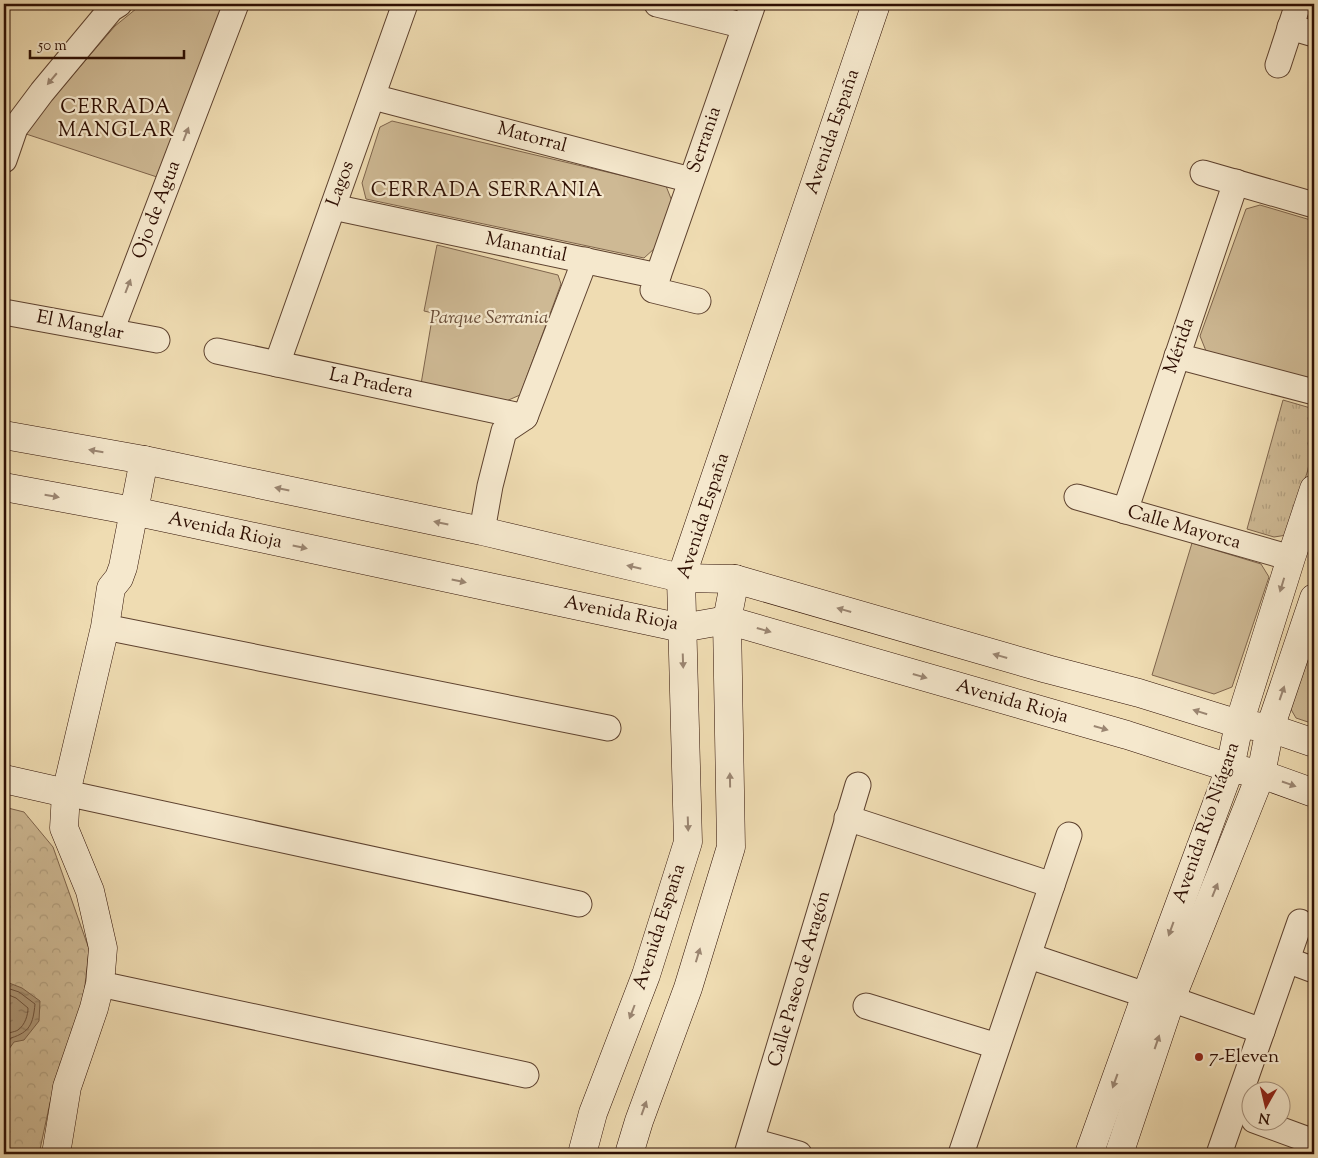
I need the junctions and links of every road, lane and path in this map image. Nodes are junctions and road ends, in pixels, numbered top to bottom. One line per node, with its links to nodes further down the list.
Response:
1 (119, 4): 12 (street, one-way to 12)
2 (236, 4): 22 (street, Ojo de Agua, one-way to 2)
3 (406, 4): 11 (street, Lagos)
4 (657, 4): 7 (street)
5 (876, 4): 38 (main road, Avenida España)
6 (1298, 4): 8 (street)
7 (749, 15): 14 (street, Serrania)
8 (1290, 27): 9 (street); 10 (street)
9 (1314, 34)
10 (1278, 65)
11 (372, 97): 14 (street, Matorral); 17 (street, Lagos)
12 (4, 160)
13 (1203, 173): 15 (street)
14 (692, 180): 19 (street, Serrania)
15 (1236, 182): 16 (street); 25 (street, Mérida)
16 (1314, 205)
17 (333, 207): 18 (street, Manantial); 26 (street, Lagos)
18 (585, 260): 19 (street, Manantial); 28 (street)
19 (658, 276): 20 (street)
20 (698, 302)
21 (4, 312): 22 (street, El Manglar)
22 (110, 332): 23 (street, El Manglar)
23 (157, 340)
24 (217, 351): 26 (street, La Pradera)
25 (1177, 356): 27 (street); 35 (street, Mérida)
26 (277, 364): 28 (street, La Pradera)
27 (1314, 392)
28 (525, 417): 36 (street)
29 (4, 435): 30 (main road, one-way to 29)
30 (144, 460): 34 (main road); 36 (main road, one-way to 30)
31 (4, 487): 34 (main road, Avenida Rioja, one-way to 34)
32 (1314, 489): 37 (main road, Avenida Río Niágara)
33 (1077, 497): 35 (street, Calle Mayorca)
34 (133, 511): 42 (main road); 43 (main road, Avenida Rioja, one-way to 43)
35 (1125, 511): 37 (street, Calle Mayorca)
36 (482, 531): 38 (main road, one-way to 36)
37 (1291, 558): 47 (main road, Avenida Río Niágara, one-way to 47)
38 (681, 578): 39 (main road); 43 (main road, Avenida España)
39 (735, 579): 41 (main road); 44 (main road, one-way to 39)
40 (1314, 598): 49 (main road, Avenida Río Niágara, one-way to 40)
41 (727, 620): 43 (main road, Avenida Rioja); 46 (main road, Avenida Rioja, one-way to 46); 68 (main road, one-way to 41)
42 (105, 627): 48 (street); 56 (main road)
43 (682, 628): 66 (main road, Avenida España, one-way to 66)
44 (1047, 669): 45 (main road); 46 (main road)
45 (1139, 693): 47 (main road, one-way to 45); 50 (main road)
46 (1037, 710): 50 (main road, Avenida Rioja, one-way to 50)
47 (1239, 724): 49 (main road); 52 (main road, Avenida Río Niágara)
48 (608, 728)
49 (1270, 728): 51 (main road); 53 (main road, Avenida Río Niágara)
50 (1127, 735): 52 (main road, Avenida Rioja)
51 (1314, 743)
52 (1230, 768): 53 (main road, Avenida Rioja); 69 (main road, Avenida Río Niágara, one-way to 69)
53 (1261, 774): 57 (main road, Avenida Rioja, one-way to 57); 69 (main road, Avenida Río Niágara, one-way to 53)
54 (4, 779): 56 (main road)
55 (858, 785): 58 (street, Calle Paseo de Aragón)
56 (66, 792): 61 (street); 67 (main road)
57 (1314, 793)
58 (847, 818): 60 (street); 78 (street, Calle Paseo de Aragón)
59 (1069, 835): 60 (street)
60 (1052, 885): 63 (street)
61 (579, 904)
62 (1300, 922): 64 (street)
63 (1029, 956): 69 (street); 72 (street)
64 (1287, 960): 65 (street); 71 (street)
65 (1314, 970)
66 (646, 975): 68 (main road); 80 (main road, Avenida España, one-way to 80)
67 (100, 984): 73 (street); 79 (main road)
68 (688, 988): 81 (main road, one-way to 68)
69 (1159, 997): 71 (street); 84 (main road, Avenida Río Niágara, one-way to 84); 85 (main road, Avenida Río Niágara, one-way to 69)
70 (866, 1006): 72 (street)
71 (1262, 1031): 74 (street)
72 (997, 1046): 83 (street)
73 (526, 1075)
74 (1253, 1080)
75 (1240, 1126): 86 (street)
76 (1280, 1130): 77 (street)
77 (1314, 1142)
78 (750, 1147): 82 (street, Calle Paseo de Aragón)
79 (60, 1153)
80 (582, 1154)
81 (629, 1154)
82 (799, 1154)
83 (961, 1154)
84 (1090, 1154)
85 (1119, 1154)
86 (1219, 1154)

